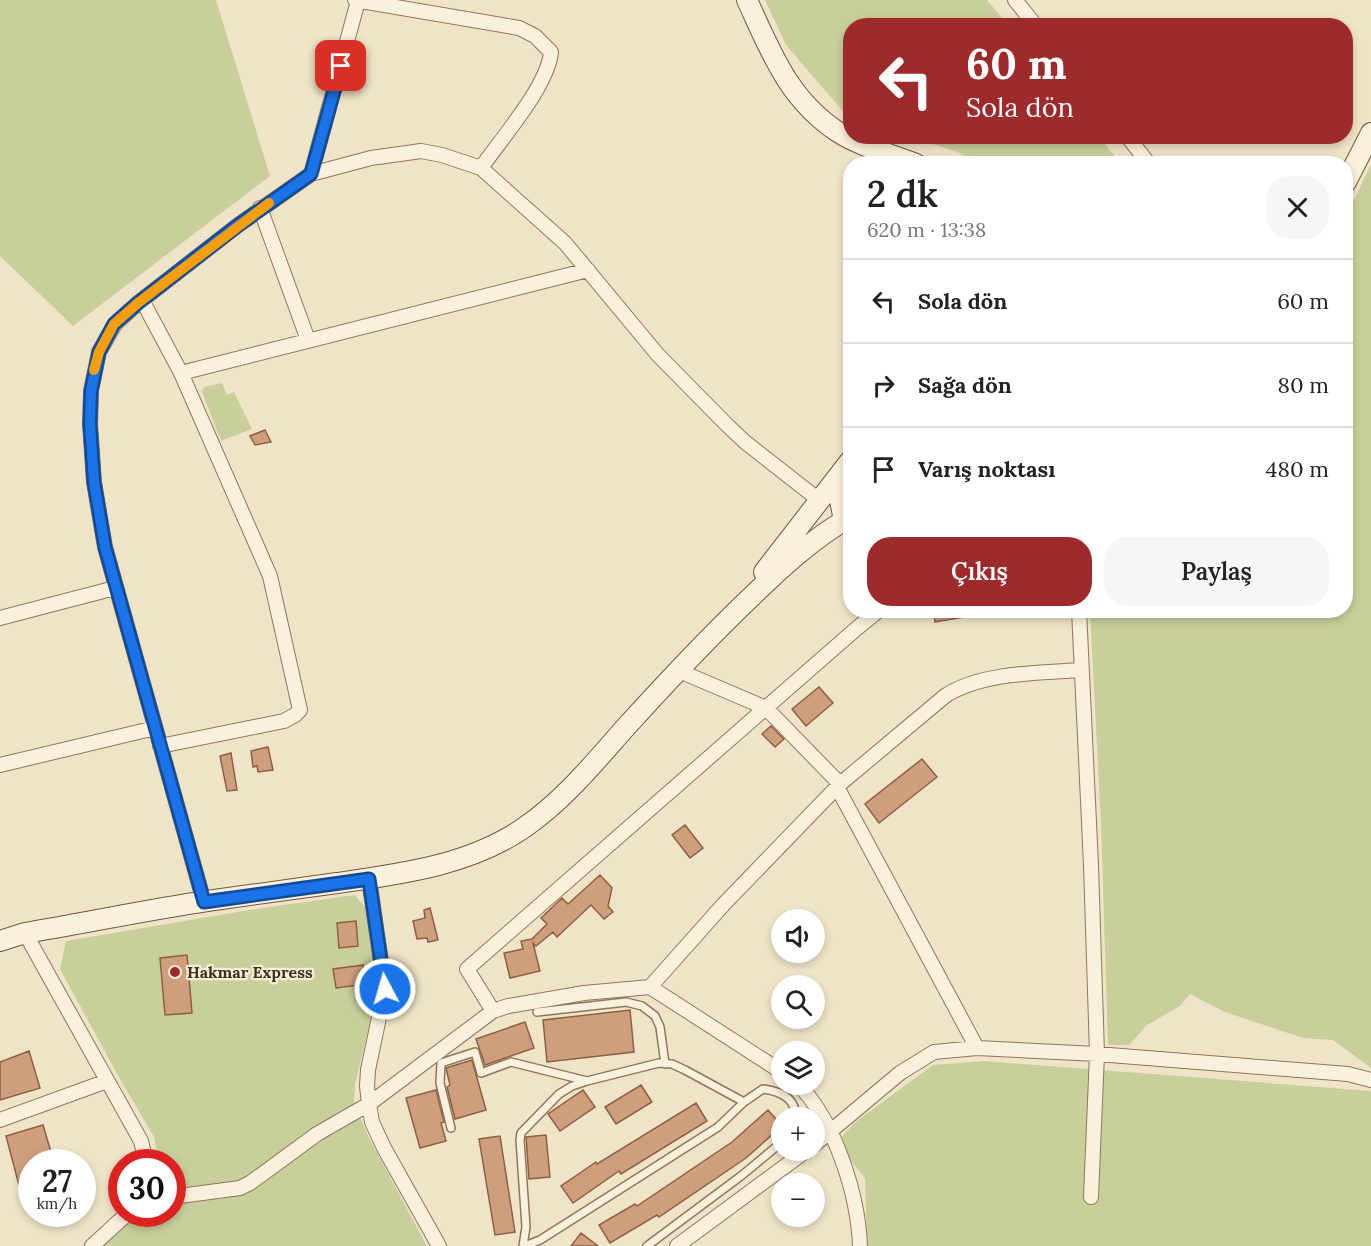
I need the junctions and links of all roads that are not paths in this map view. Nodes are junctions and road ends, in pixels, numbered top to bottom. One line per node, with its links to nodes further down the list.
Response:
1 (747, 0): 6 (main road)
2 (1015, 0): 4 (street)
3 (357, 1): 11 (street); 13 (street)
4 (1030, 18)
5 (1371, 133): 12 (main road)
6 (843, 134)
7 (864, 144): 9 (main road)
8 (1133, 144): 10 (street)
9 (895, 156)
10 (1143, 156)
11 (481, 168): 13 (street); 15 (street)
12 (1353, 168)
13 (311, 174): 14 (street)
14 (260, 208): 16 (street); 17 (street)
15 (588, 270): 17 (street); 21 (street)
16 (142, 300): 18 (street); 24 (street)
17 (308, 340): 18 (street)
18 (181, 373): 33 (street)
19 (843, 471): 21 (main road)
20 (843, 476): 22 (main road)
21 (819, 500): 25 (main road)
22 (843, 507)
23 (843, 521): 25 (main road)
24 (115, 588): 26 (street); 32 (street)
25 (730, 617): 29 (main road)
26 (0, 618)
27 (870, 618): 31 (street)
28 (1079, 618): 30 (street)
29 (677, 670): 31 (street); 36 (main road)
30 (1082, 670): 35 (street); 44 (street)
31 (766, 708): 35 (street); 41 (street)
32 (155, 728): 33 (street); 34 (street)
33 (160, 746): 37 (street)
34 (0, 765)
35 (838, 785): 40 (street); 43 (street)
36 (369, 879): 37 (main road); 52 (street)
37 (204, 902): 38 (main road)
38 (25, 933): 39 (main road); 48 (street)
39 (0, 941)
40 (650, 987): 41 (street); 46 (street)
41 (493, 1011): 52 (street)
42 (537, 1012): 45 (lane)
43 (976, 1048): 44 (street); 56 (street)
44 (1096, 1054): 47 (street); 62 (street)
45 (665, 1064): 49 (lane); 51 (lane)
46 (771, 1065)
47 (1371, 1080)
48 (107, 1081): 54 (street); 58 (street)
49 (587, 1081): 55 (lane); 66 (lane)
50 (807, 1095): 56 (street)
51 (744, 1102): 53 (lane); 66 (lane)
52 (369, 1104): 61 (street); 65 (street)
53 (794, 1107)
54 (0, 1120)
55 (451, 1128)
56 (830, 1134): 57 (street); 69 (street)
57 (825, 1137)
58 (143, 1149)
59 (771, 1152): 67 (lane)
60 (792, 1161): 68 (street)
61 (186, 1195)
62 (1091, 1197)
63 (113, 1227): 64 (street)
64 (92, 1246)
65 (439, 1246)
66 (524, 1246)
67 (647, 1246)
68 (677, 1246)
69 (860, 1246)

